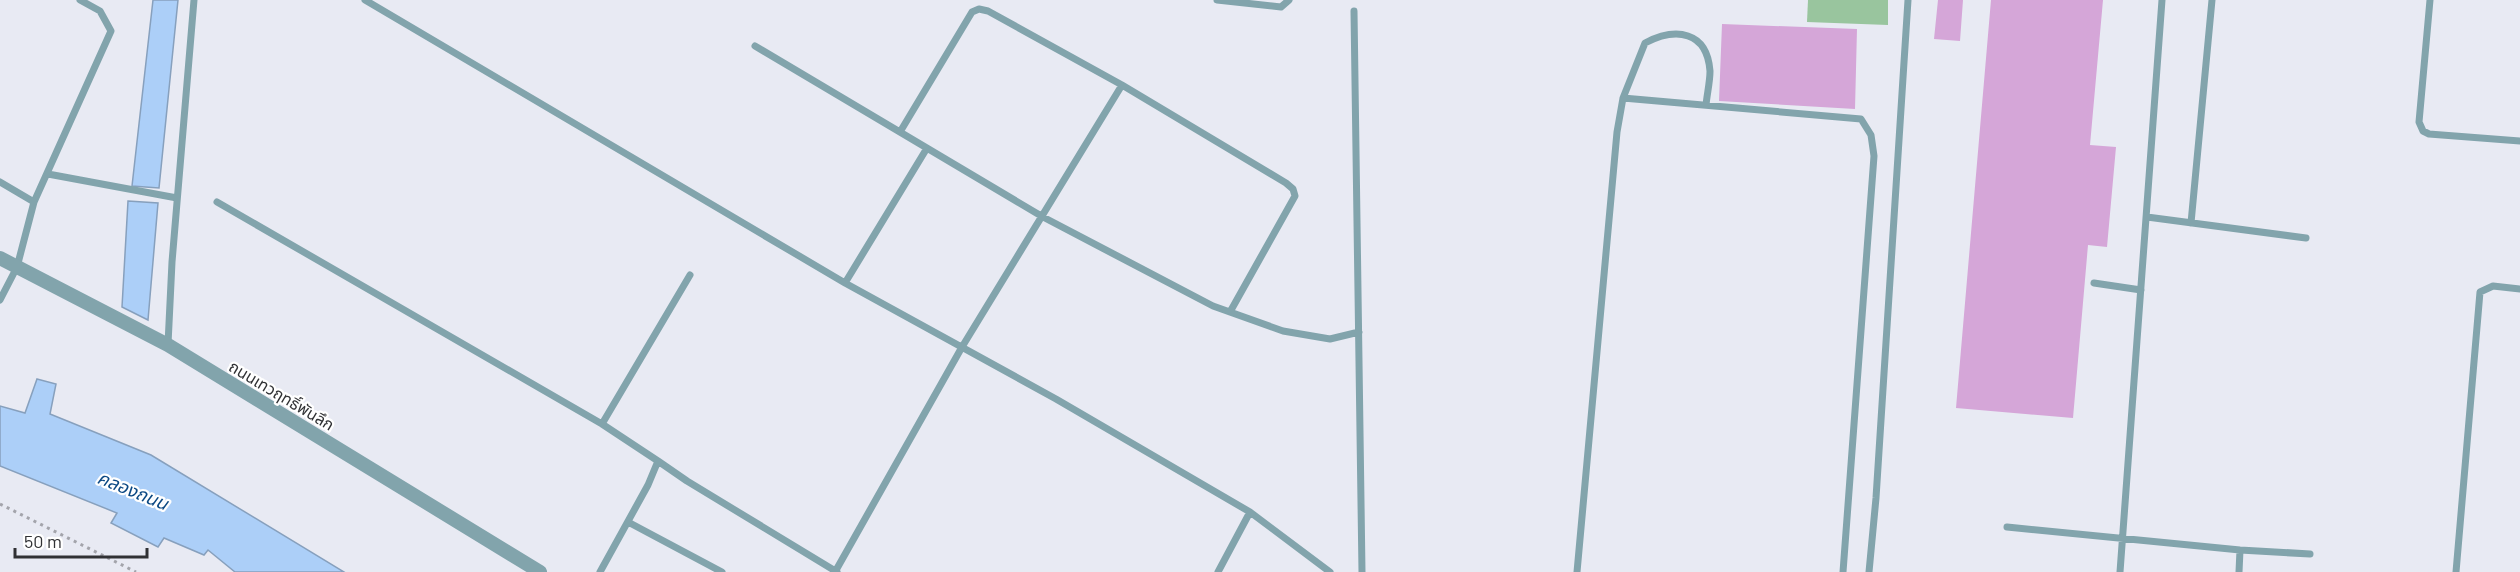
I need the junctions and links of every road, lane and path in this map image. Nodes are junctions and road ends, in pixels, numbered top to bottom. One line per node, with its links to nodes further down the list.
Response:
1 (80, 0): 18 (lane)
2 (194, 0): 20 (lane)
3 (365, 0): 30 (lane)
4 (1217, 0): 5 (lane)
5 (1290, 0)
6 (1908, 0): 58 (lane)
7 (2162, 0): 24 (lane)
8 (2212, 0): 25 (lane)
9 (2430, 0): 16 (lane)
10 (1354, 11): 36 (lane)
11 (755, 46): 15 (lane)
12 (1122, 85): 15 (lane); 23 (lane); 35 (lane)
13 (1623, 98): 14 (lane); 14 (lane); 56 (lane)
14 (1706, 105): 57 (lane)
15 (900, 132): 17 (lane)
16 (2520, 141)
17 (927, 148): 23 (lane); 30 (lane)
18 (48, 174): 20 (lane); 21 (lane)
19 (0, 182): 21 (lane)
20 (177, 198): 37 (lane)
21 (34, 202): 28 (lane)
22 (217, 202): 39 (lane)
23 (1043, 217): 35 (lane); 38 (lane)
24 (2146, 217): 25 (lane); 33 (lane)
25 (2191, 223): 26 (lane)
26 (2306, 238)
27 (0, 258): 28 (street, ถนนเทวฤทธิ์พันลึก)
28 (17, 267): 34 (lane); 37 (street, ถนนเทวฤทธิ์พันลึก)
29 (690, 275): 39 (lane)
30 (845, 283): 38 (lane)
31 (2094, 283): 33 (lane)
32 (2520, 289): 61 (lane)
33 (2141, 290): 45 (lane)
34 (0, 300)
35 (1230, 312): 36 (lane)
36 (1359, 332): 55 (lane)
37 (168, 345): 49 (street, ถนนเทวฤทธิ์พันลึก)
38 (962, 347): 42 (lane); 52 (lane)
39 (602, 424): 40 (lane)
40 (658, 461): 43 (lane); 52 (lane)
41 (0, 504): 48 (path)
42 (1250, 512): 53 (lane); 54 (lane)
43 (628, 522): 50 (lane); 51 (lane)
44 (2007, 527): 45 (lane)
45 (2123, 538): 46 (lane); 59 (lane)
46 (2240, 550): 47 (lane); 60 (lane)
47 (2310, 554)
48 (136, 572)
49 (540, 572)
50 (600, 572)
51 (722, 572)
52 (836, 572)
53 (1218, 572)
54 (1330, 572)
55 (1362, 572)
56 (1577, 572)
57 (1843, 572)
58 (1869, 572)
59 (2120, 572)
60 (2239, 572)
61 (2456, 572)

